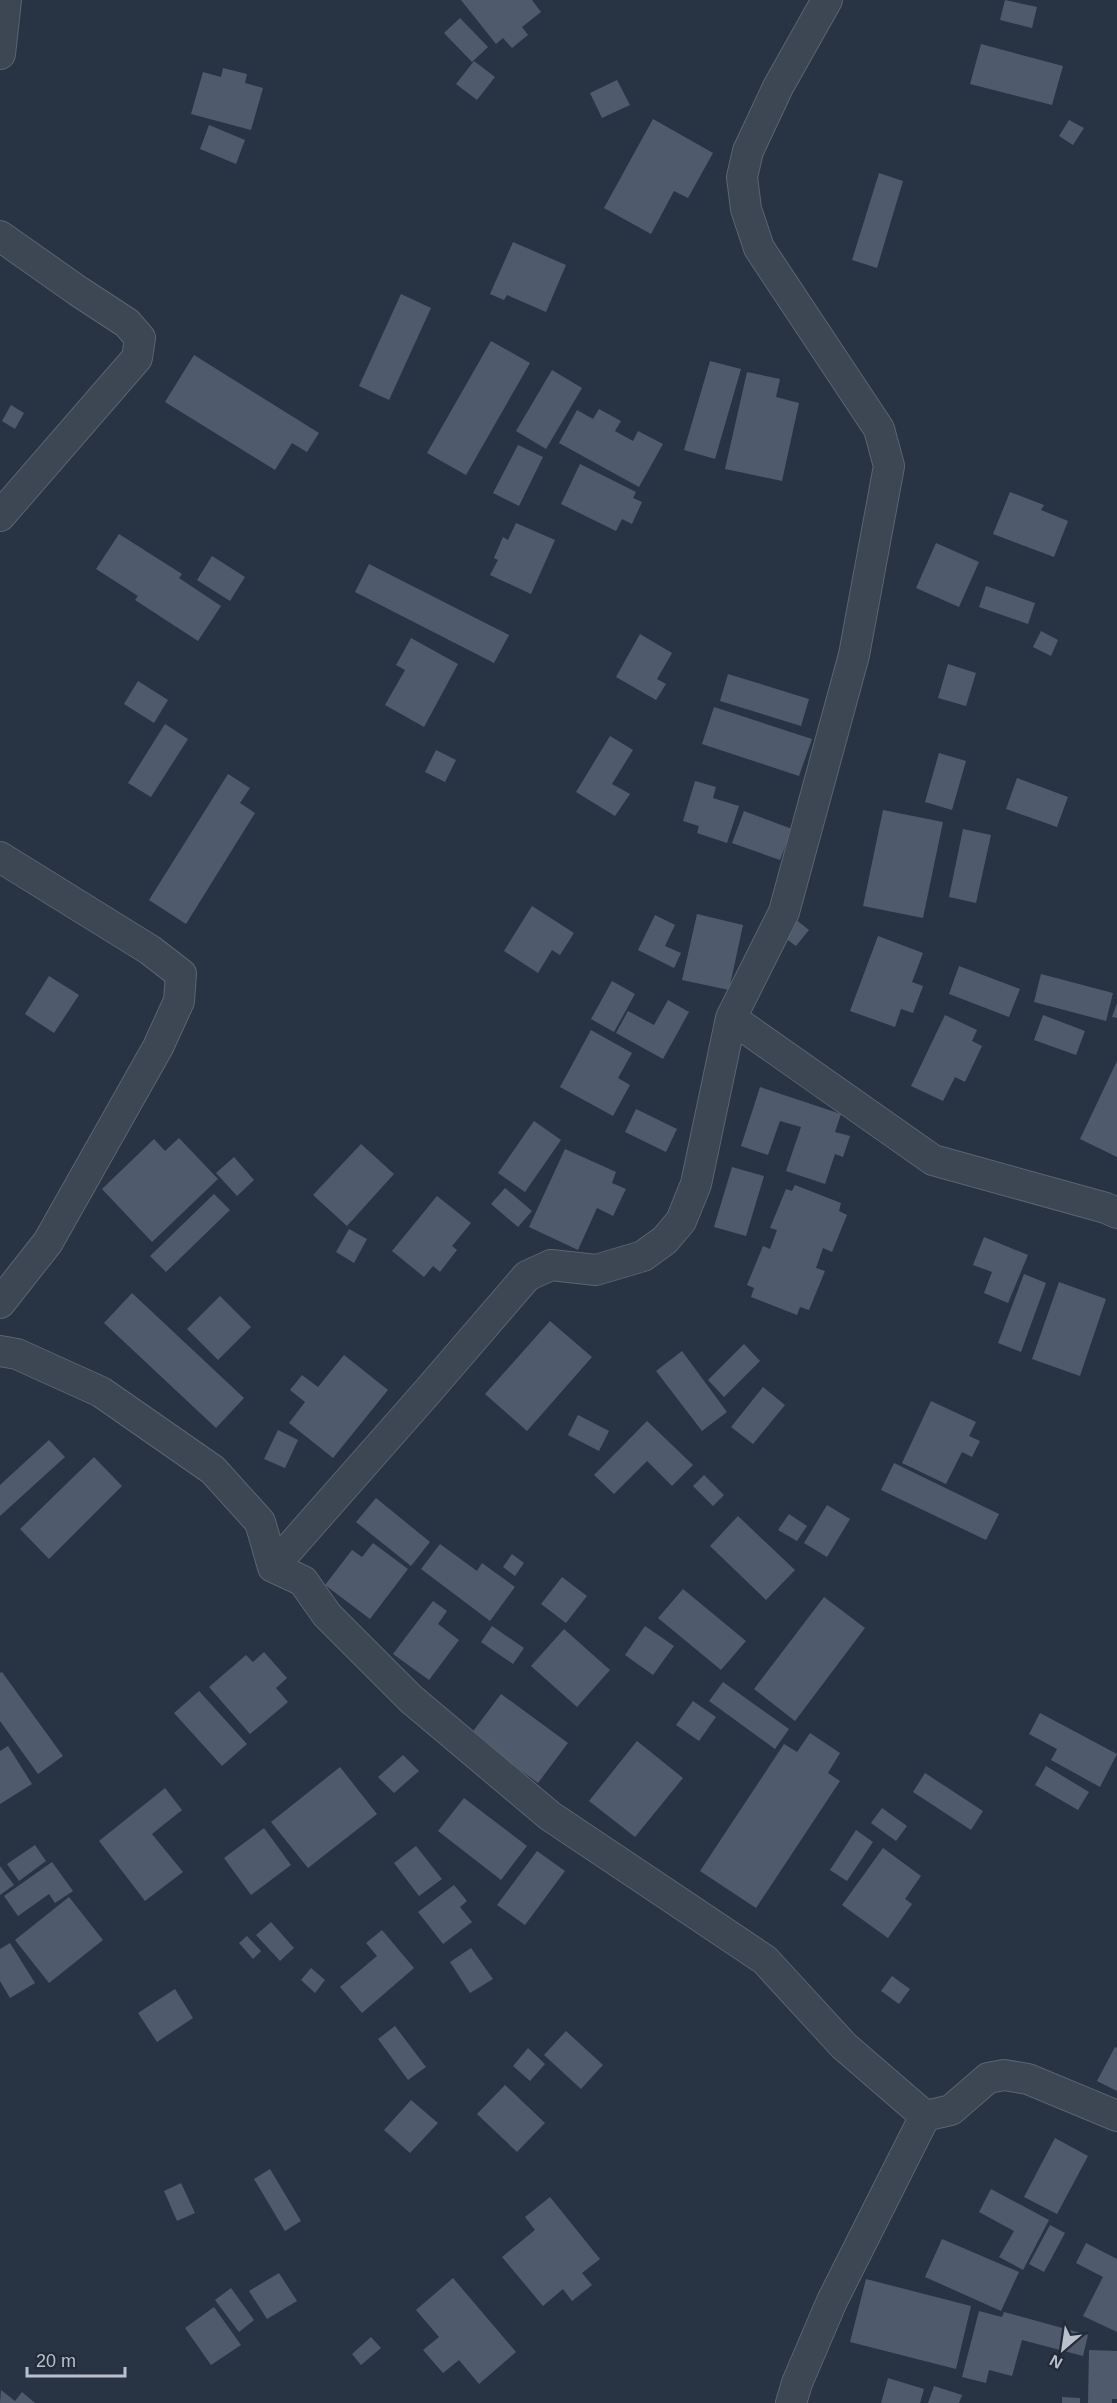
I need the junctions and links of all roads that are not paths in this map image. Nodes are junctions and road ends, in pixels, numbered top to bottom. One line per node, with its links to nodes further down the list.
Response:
1 (6, 0): 3 (street)
2 (827, 0): 7 (street)
3 (0, 54)
4 (0, 236): 5 (street)
5 (0, 516)
6 (0, 857): 9 (street)
7 (731, 1018): 8 (street); 11 (street)
8 (1117, 1213)
9 (0, 1303)
10 (0, 1351): 11 (street)
11 (273, 1567): 12 (street)
12 (925, 2116): 13 (street); 14 (street)
13 (1117, 2116)
14 (791, 2403)

